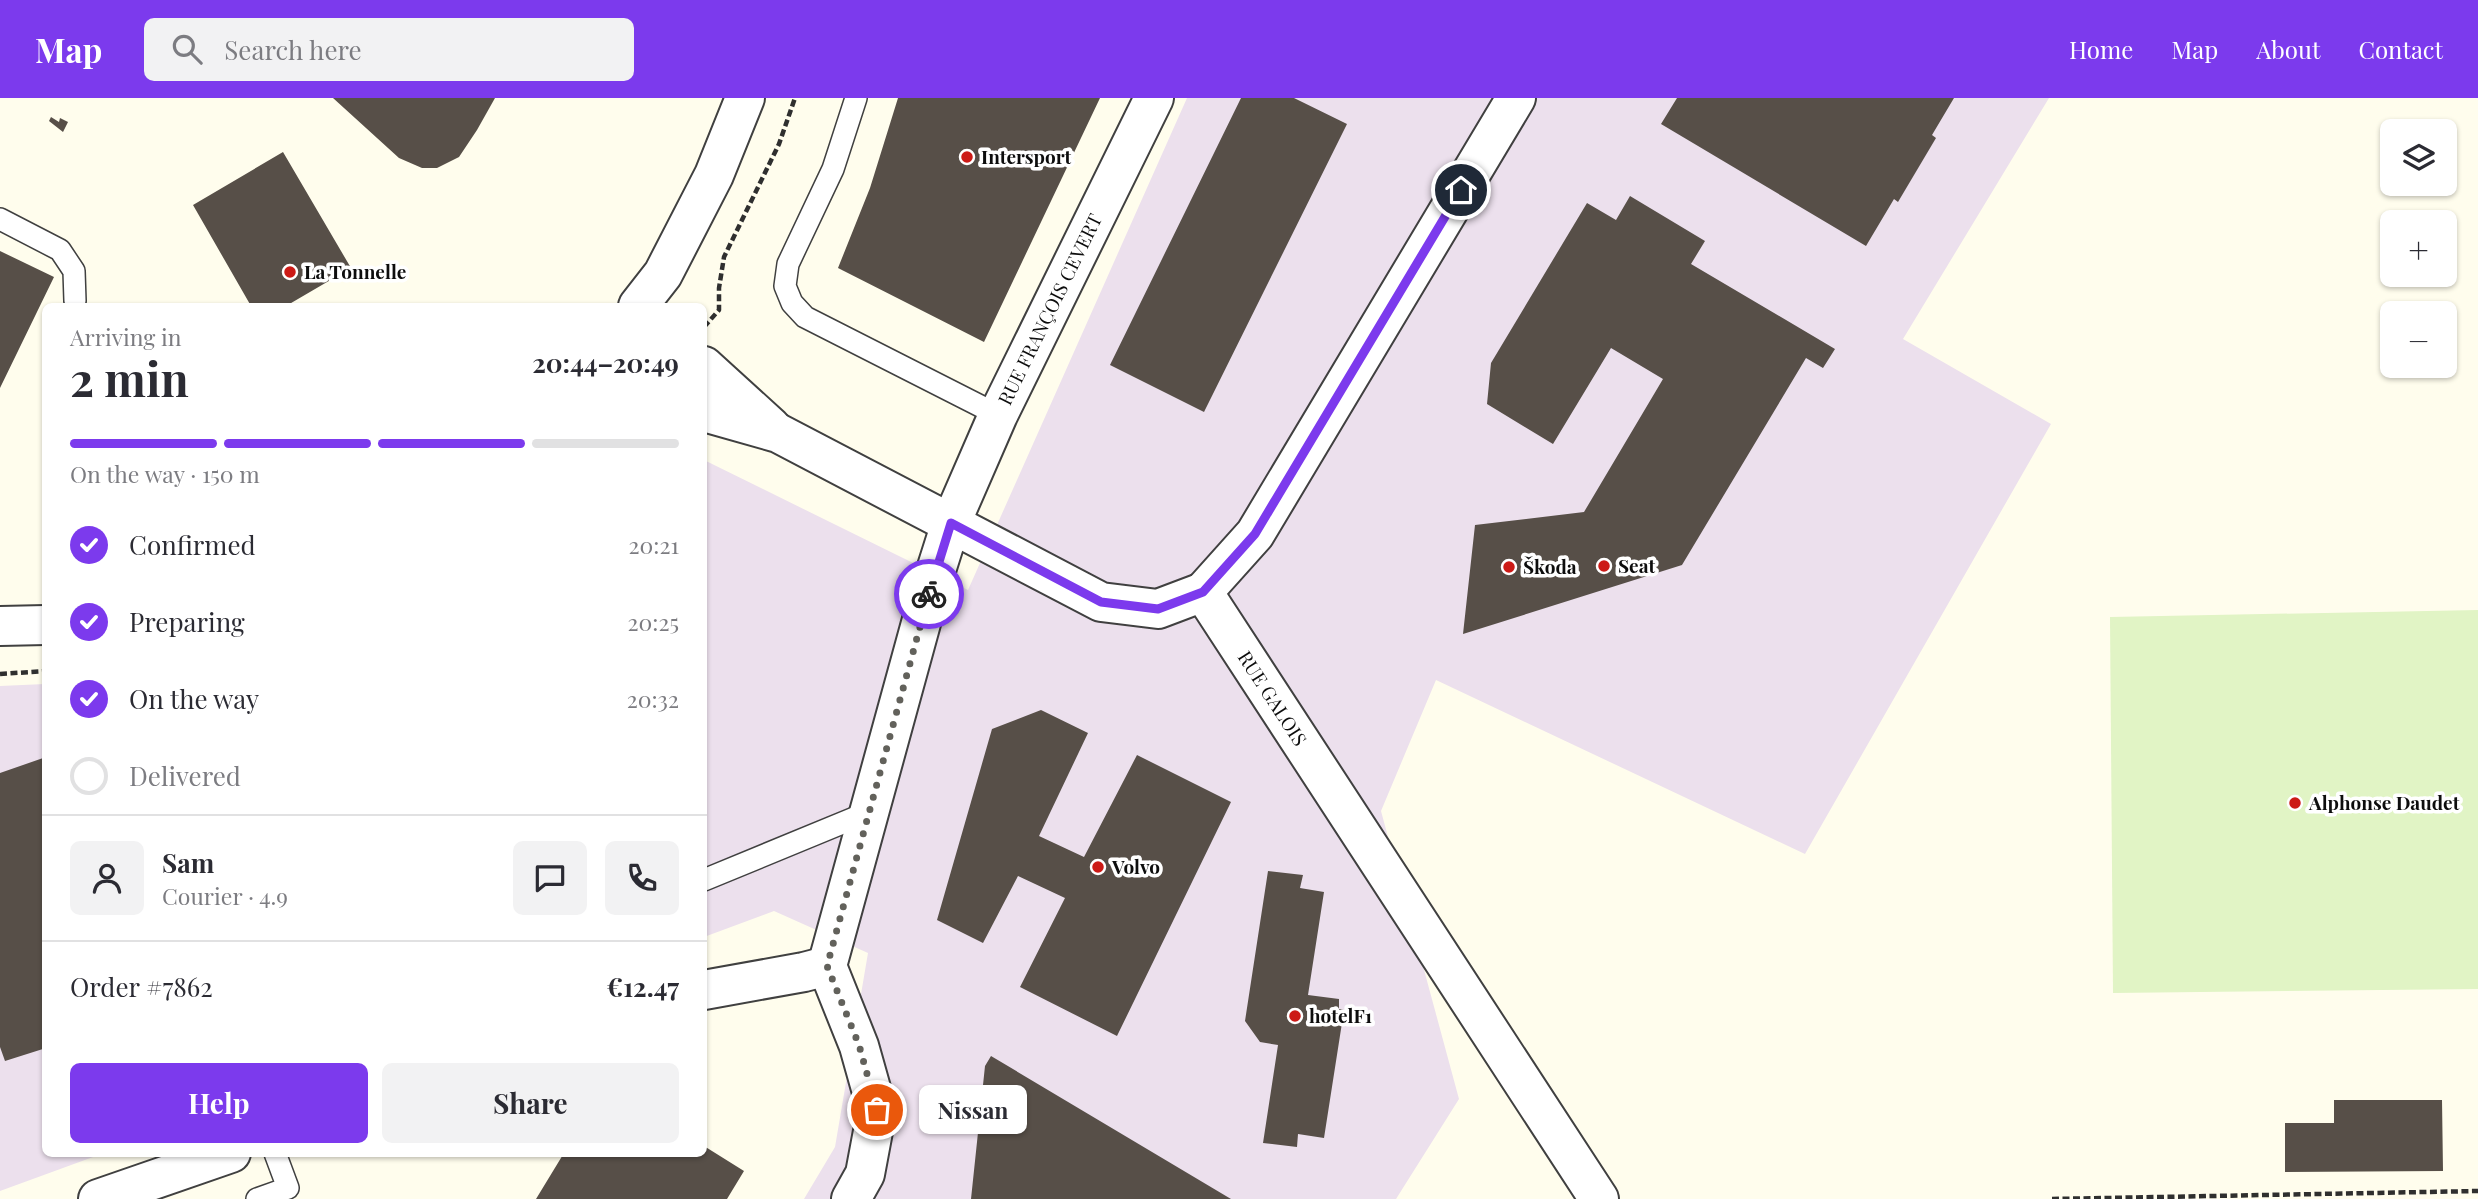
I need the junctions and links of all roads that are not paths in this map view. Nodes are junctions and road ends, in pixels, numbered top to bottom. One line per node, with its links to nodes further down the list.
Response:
1 (745, 98): 6 (street)
2 (856, 98): 11 (lane)
3 (1154, 98): 11 (street, RUE FRANÇOIS CEVERT)
4 (1516, 98): 14 (street)
5 (0, 219): 7 (lane)
6 (669, 290): 8 (street)
7 (75, 301)
8 (644, 303)
9 (707, 369): 12 (street)
10 (707, 413): 12 (street)
11 (998, 415): 13 (street, RUE FRANÇOIS CEVERT)
12 (778, 433): 13 (street)
13 (951, 523): 14 (street); 17 (street, RUE FRANÇOIS CEVERT)
14 (1203, 592): 26 (street, RUE GALOIS)
15 (42, 625): 16 (street)
16 (0, 626)
17 (869, 811): 18 (lane); 19 (street, RUE FRANÇOIS CEVERT)
18 (707, 879)
19 (827, 966): 20 (street); 25 (street)
20 (707, 989)
21 (219, 1157): 23 (street)
22 (276, 1157): 24 (lane)
23 (98, 1199)
24 (257, 1199)
25 (851, 1199)
26 (1599, 1199)

